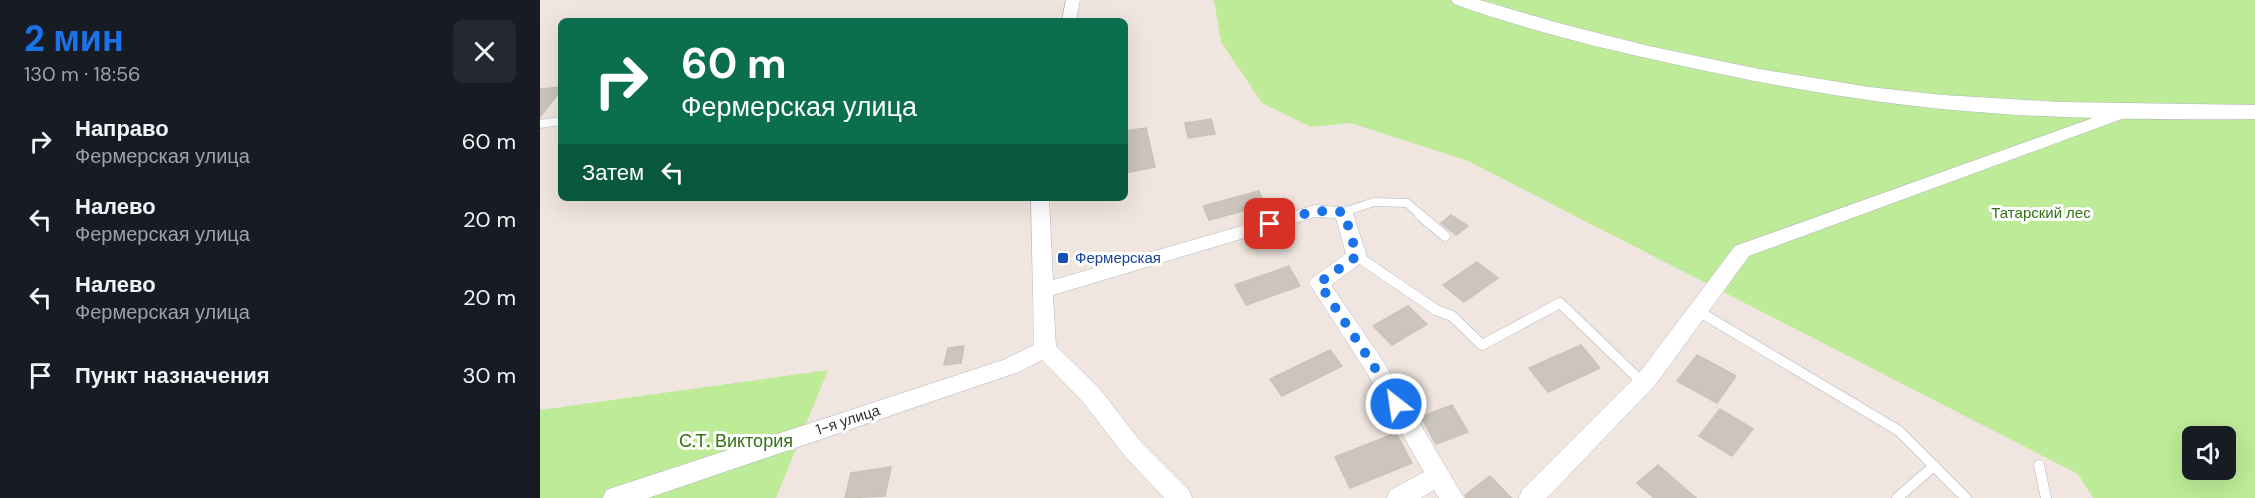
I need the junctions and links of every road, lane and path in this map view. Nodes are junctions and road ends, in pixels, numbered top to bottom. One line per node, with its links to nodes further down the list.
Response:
1 (1073, 0): 3 (street)
2 (1461, 0): 5 (main road)
3 (1070, 18)
4 (2255, 112): 5 (main road)
5 (2121, 113): 13 (street)
6 (558, 121): 7 (lane)
7 (540, 124)
8 (1040, 201): 12 (street)
9 (1344, 212): 10 (lane); 11 (street); 12 (street)
10 (1445, 236)
11 (1357, 256): 15 (lane); 18 (street)
12 (1045, 290): 14 (street)
13 (1698, 311): 15 (street); 17 (lane)
14 (1045, 349): 19 (street, 1-я улица); 20 (street)
15 (1643, 383): 23 (street)
16 (2039, 465): 26 (lane)
17 (1934, 466): 24 (lane); 25 (lane)
18 (1438, 476): 21 (street); 22 (street)
19 (615, 498)
20 (1180, 498)
21 (1399, 498)
22 (1452, 498)
23 (1531, 498)
24 (1897, 498)
25 (1966, 498)
26 (2046, 498)

